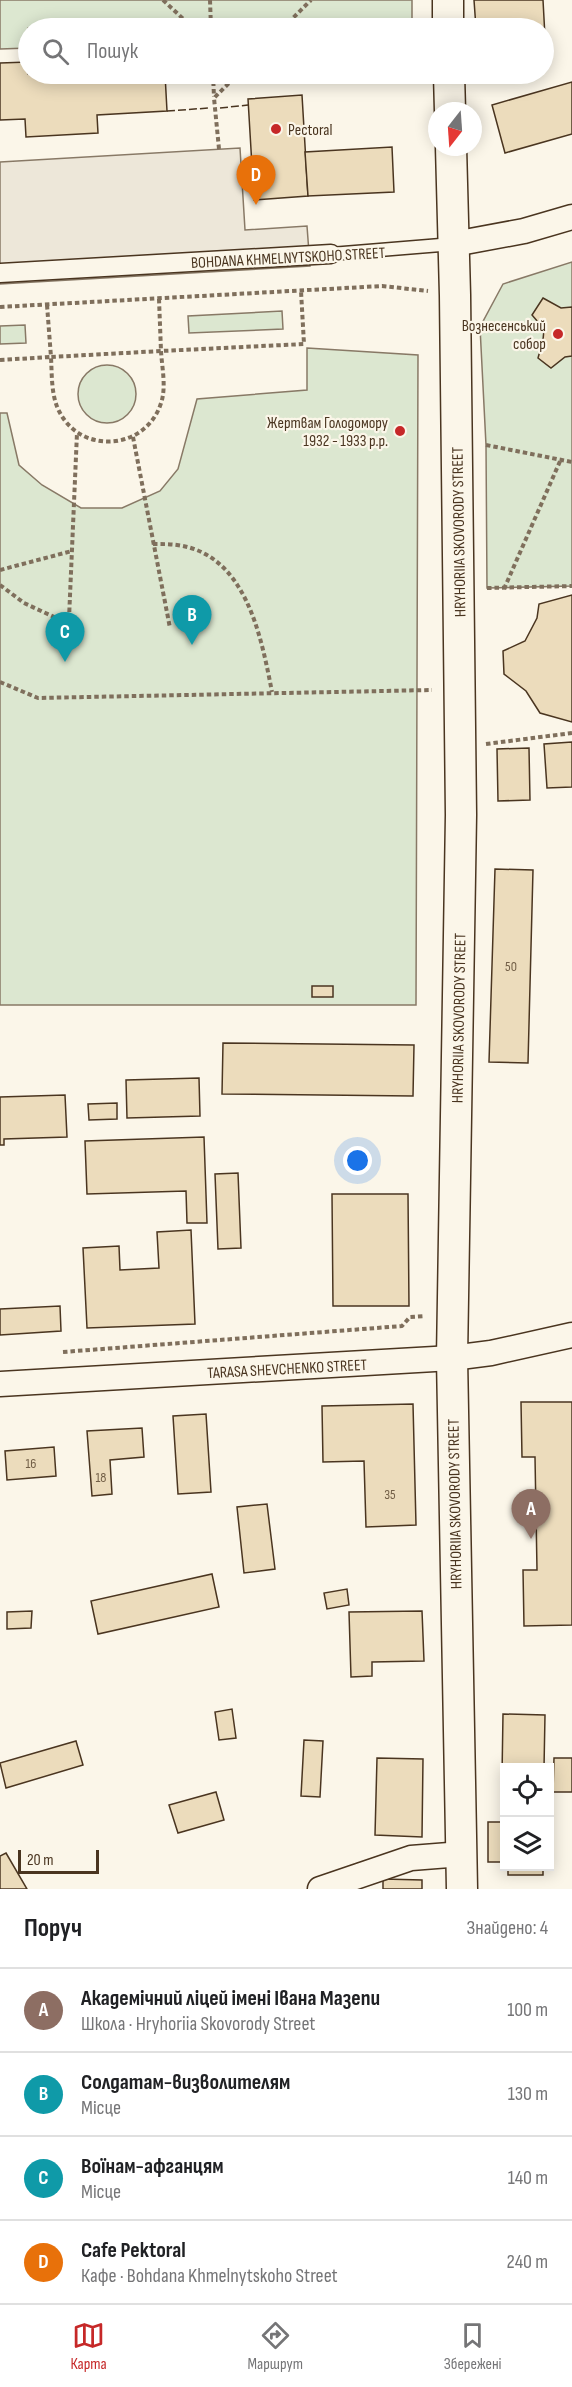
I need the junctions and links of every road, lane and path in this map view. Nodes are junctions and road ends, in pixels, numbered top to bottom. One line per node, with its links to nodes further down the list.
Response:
1 (163, 0): 5 (path)
2 (210, 0): 6 (path)
3 (311, 0): 7 (path)
4 (448, 0): 8 (street)
5 (183, 18)
6 (211, 18)
7 (293, 18)
8 (448, 18)
9 (213, 84): 12 (path)
10 (228, 84): 12 (path)
11 (449, 84): 13 (street)
12 (214, 98): 14 (path)
13 (450, 102)
14 (219, 149)
15 (451, 156): 17 (street, HRYHORIIA SKOVORODY STREET)
16 (572, 217): 17 (street, BOHDANA KHMELNYTSKOHO STREET)
17 (454, 244): 18 (lane, BOHDANA KHMELNYTSKOHO STREET); 21 (street, HRYHORIIA SKOVORODY STREET)
18 (332, 254): 19 (street, BOHDANA KHMELNYTSKOHO STREET)
19 (0, 273)
20 (301, 291): 21 (path); 22 (path); 25 (path)
21 (455, 295): 48 (street, HRYHORIIA SKOVORODY STREET)
22 (159, 298): 23 (path); 25 (path)
23 (47, 305): 24 (path); 26 (path)
24 (0, 308)
25 (161, 351): 26 (path); 29 (path)
26 (51, 357): 27 (path); 28 (path)
27 (0, 360)
28 (77, 433): 29 (path); 34 (path)
29 (133, 437): 33 (path)
30 (486, 445): 31 (path)
31 (561, 459): 32 (path); 39 (path)
32 (572, 462)
33 (153, 544): 41 (path); 45 (path)
34 (72, 551): 35 (path); 40 (path)
35 (0, 570)
36 (0, 585): 40 (path)
37 (572, 586): 39 (path)
38 (487, 588): 39 (path)
39 (504, 589)
40 (69, 624): 42 (path)
41 (170, 628)
42 (68, 642)
43 (433, 678): 45 (path)
44 (0, 682): 45 (path)
45 (272, 692)
46 (572, 733): 47 (path)
47 (483, 745)
48 (453, 1316): 50 (path); 51 (street, HRYHORIIA SKOVORODY STREET)
49 (572, 1335): 51 (street, TARASA SHEVCHENKO STREET)
50 (59, 1353)
51 (452, 1358): 52 (street, TARASA SHEVCHENKO STREET); 53 (street, HRYHORIIA SKOVORODY STREET)
52 (0, 1384)
53 (462, 1854): 54 (street); 55 (street, HRYHORIIA SKOVORODY STREET)
54 (320, 1889)
55 (462, 1889)

